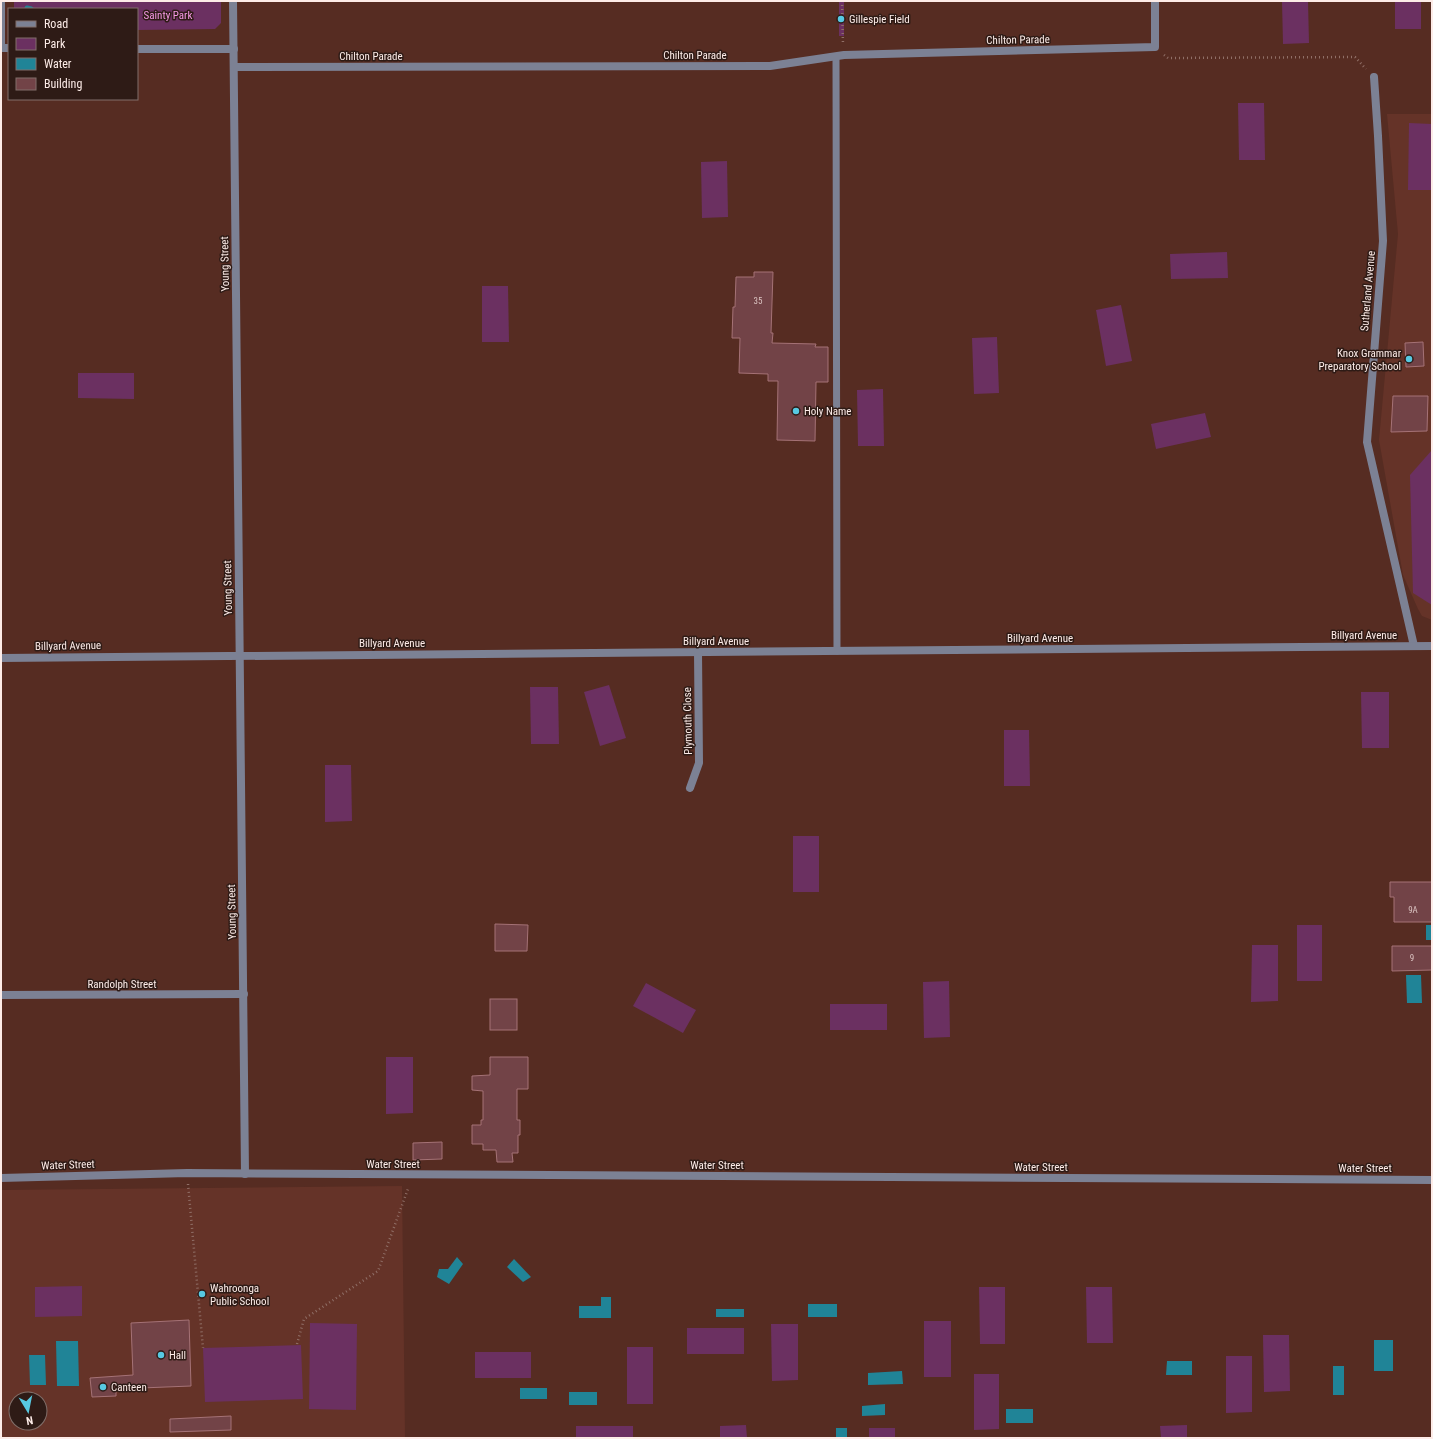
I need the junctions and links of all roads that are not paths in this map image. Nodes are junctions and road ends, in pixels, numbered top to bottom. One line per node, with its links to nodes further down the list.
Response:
1 (1, 1): 4 (street)
2 (234, 1): 6 (street, Young Street)
3 (1155, 1): 7 (street, Chilton Parade)
4 (1, 48)
5 (138, 48): 6 (street)
6 (234, 49): 8 (street, Young Street)
7 (840, 56): 8 (street, Chilton Parade); 12 (lane)
8 (234, 67): 14 (street, Young Street)
9 (1374, 77): 10 (street, Sutherland Avenue)
10 (1414, 646): 11 (street, Billyard Avenue); 12 (street, Billyard Avenue)
11 (1432, 646)
12 (837, 651): 13 (street, Billyard Avenue)
13 (698, 652): 14 (street, Billyard Avenue); 16 (street, Plymouth Close)
14 (240, 656): 15 (street, Billyard Avenue); 17 (street, Young Street)
15 (1, 658)
16 (690, 788)
17 (244, 994): 18 (street, Randolph Street); 19 (street, Young Street)
18 (1, 995)
19 (245, 1174): 20 (street, Water Street); 21 (street, Water Street)
20 (1, 1178)
21 (1432, 1180)

